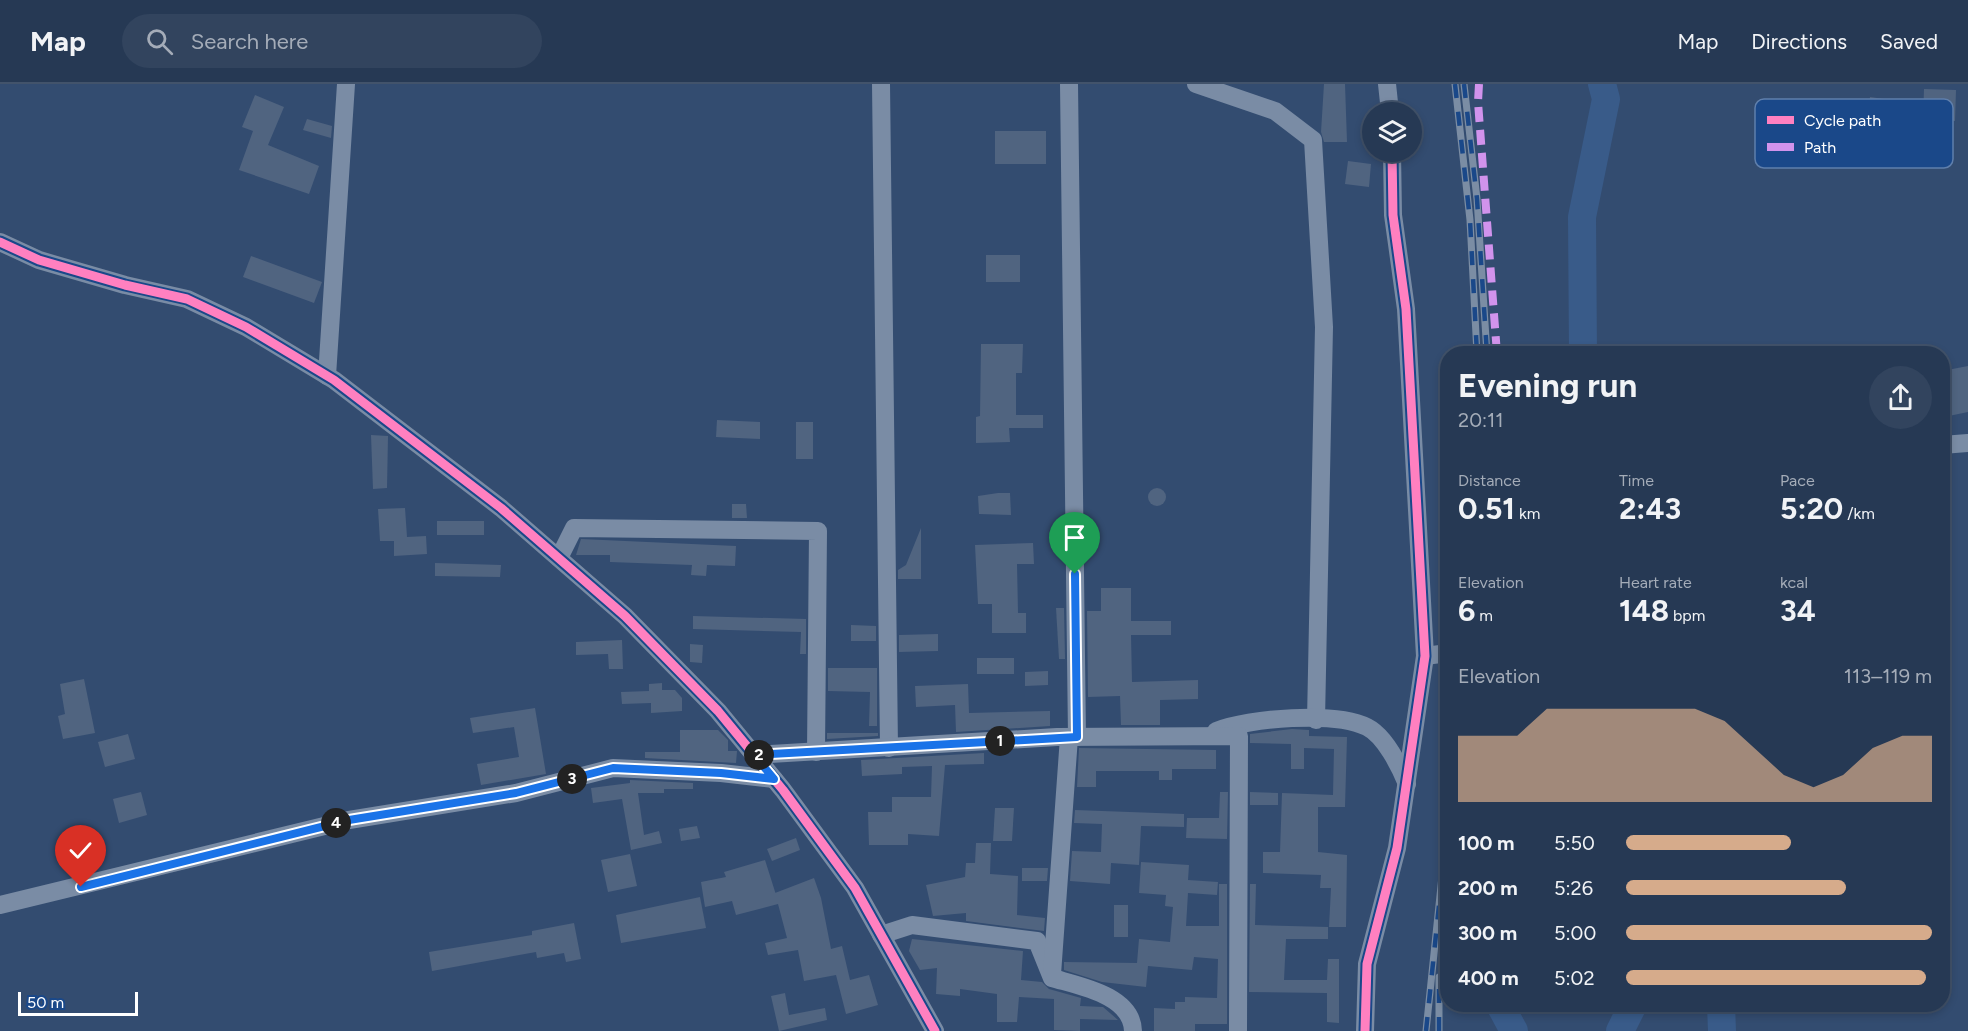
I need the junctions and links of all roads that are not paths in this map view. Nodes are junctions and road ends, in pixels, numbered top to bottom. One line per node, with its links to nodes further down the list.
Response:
1 (346, 84): 9 (street)
2 (881, 84): 18 (street)
3 (1070, 84): 17 (street)
4 (1197, 84): 15 (street)
5 (1387, 84): 6 (street)
6 (1389, 102)
7 (1392, 162): 14 (street)
8 (0, 243): 9 (street)
9 (327, 376): 12 (street)
10 (1968, 443): 11 (street)
11 (1950, 444)
12 (559, 558): 19 (street); 20 (street)
13 (1440, 654): 14 (street)
14 (1425, 656): 22 (street)
15 (1316, 720): 16 (street); 22 (street)
16 (1203, 736): 17 (street); 28 (street)
17 (1073, 737): 18 (street); 25 (street)
18 (889, 748): 19 (street)
19 (816, 752): 20 (street)
20 (754, 755): 21 (street)
21 (774, 779): 23 (street); 24 (street)
22 (1407, 784): 29 (street)
23 (0, 905)
24 (881, 935): 25 (street); 26 (street)
25 (1052, 978): 27 (street)
26 (935, 1031)
27 (1133, 1031)
28 (1239, 1031)
29 (1365, 1031)

